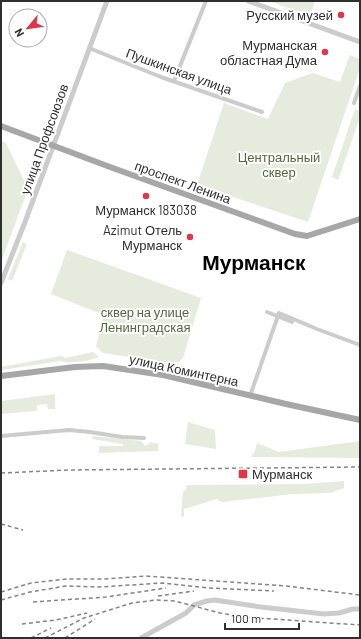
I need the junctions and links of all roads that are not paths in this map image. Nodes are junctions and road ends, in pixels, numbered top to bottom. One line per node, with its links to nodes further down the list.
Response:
1 (107, 1): 5 (street, улица Профсоюзов)
2 (206, 1): 6 (street)
3 (248, 1): 4 (street)
4 (360, 42)
5 (89, 48): 6 (street, Пушкинская улица); 11 (street, улица Профсоюзов)
6 (174, 81): 9 (street, Пушкинская улица)
7 (360, 86): 8 (street)
8 (354, 103)
9 (262, 112)
10 (1, 126): 11 (main road, проспект Ленина)
11 (54, 146): 12 (main road, проспект Ленина); 13 (street, улица Профсоюзов)
12 (360, 219)
13 (1, 283)
14 (267, 312): 15 (street)
15 (278, 315): 16 (street); 18 (street)
16 (360, 344)
17 (1, 376): 18 (main road, улица Коминтерна)
18 (250, 396): 19 (main road, улица Коминтерна)
19 (360, 420)
20 (1, 436): 21 (street)
21 (144, 438)
22 (360, 610): 23 (street)
23 (141, 638)

